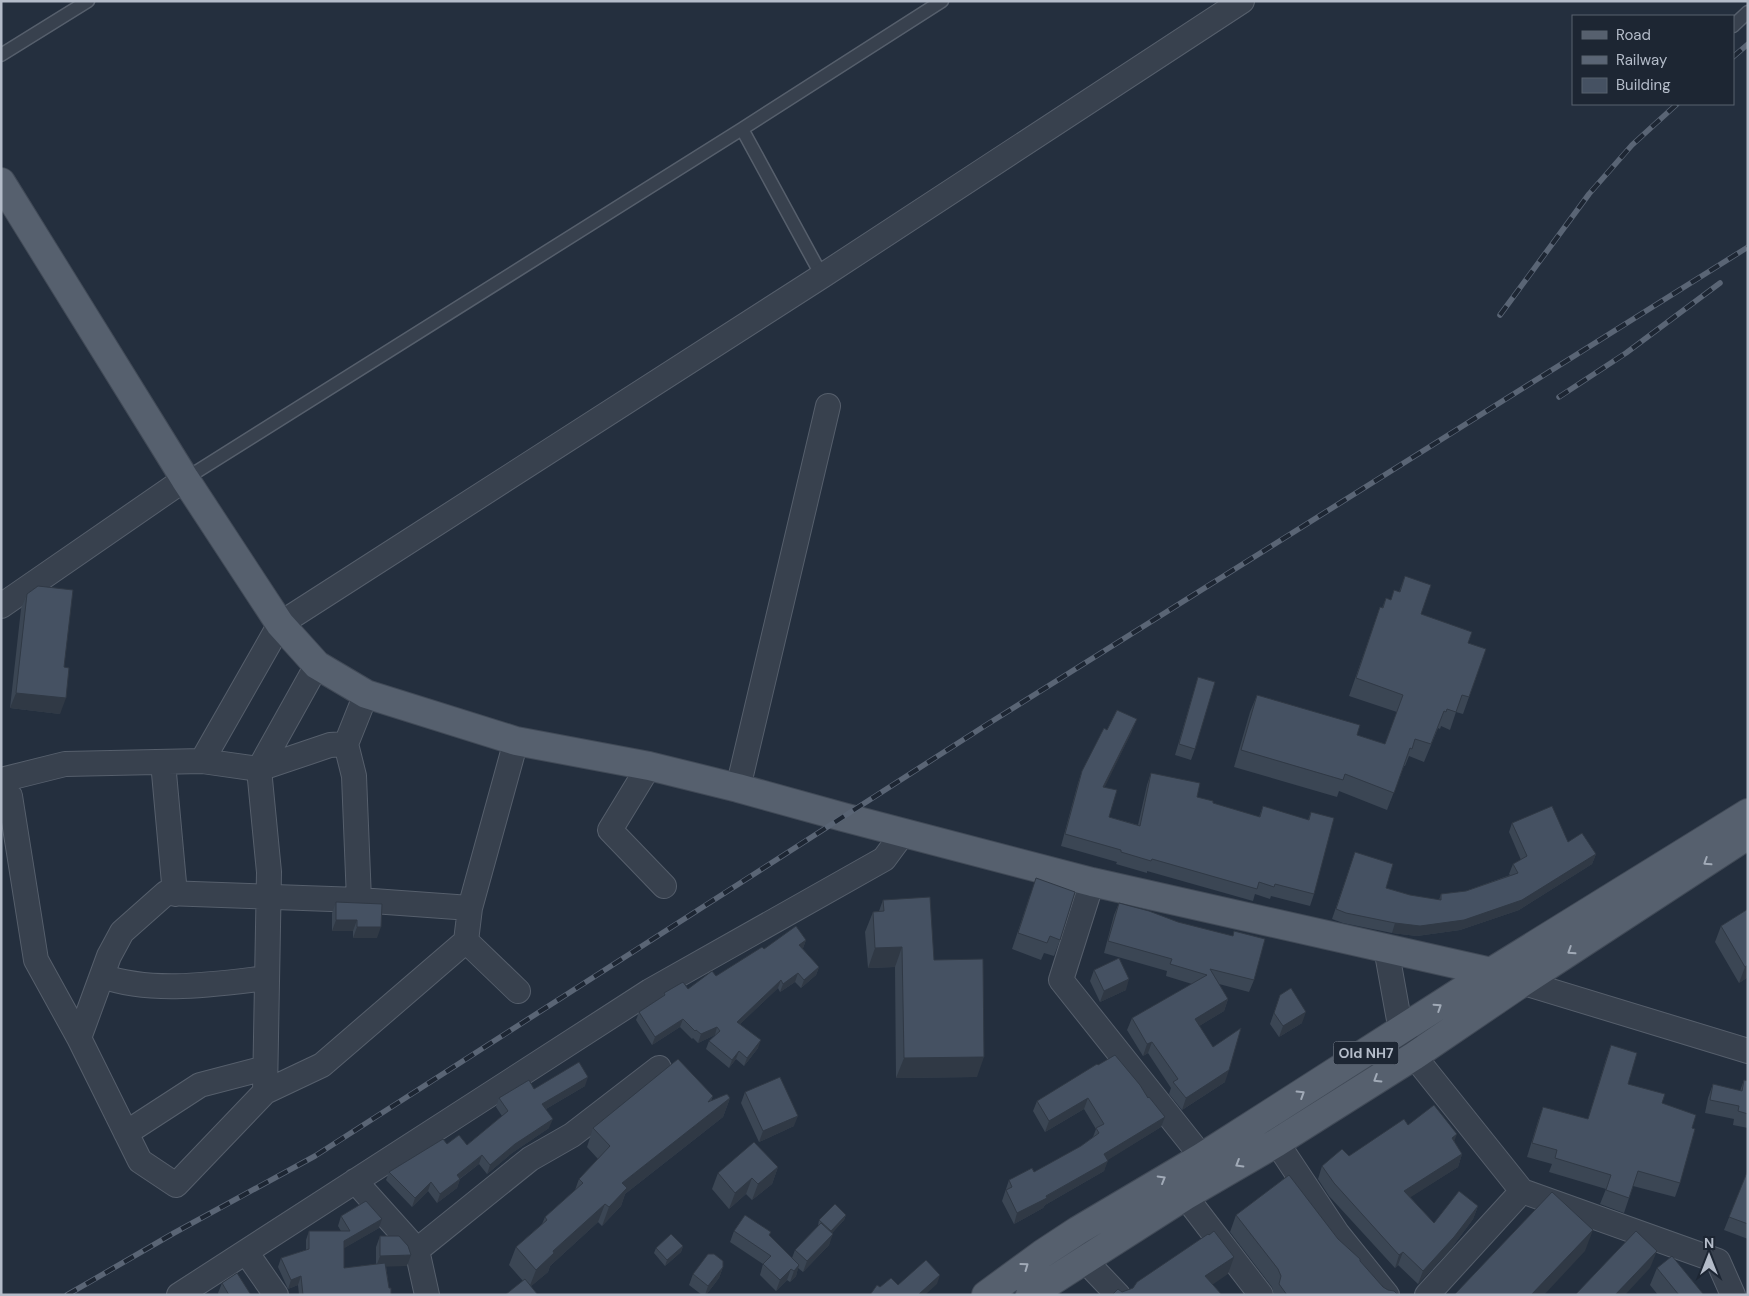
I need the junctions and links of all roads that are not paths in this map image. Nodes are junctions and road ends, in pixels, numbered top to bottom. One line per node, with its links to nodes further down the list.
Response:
1 (88, 1): 6 (lane)
2 (942, 1): 7 (lane)
3 (1242, 1): 9 (street)
4 (1748, 12): 5 (lane)
5 (1734, 25)
6 (1, 55)
7 (742, 129): 9 (lane); 11 (lane)
8 (1, 182): 11 (main road)
9 (822, 276): 13 (street)
10 (828, 406): 24 (street)
11 (185, 479): 12 (street); 13 (main road)
12 (1, 606)
13 (280, 624): 14 (main road); 18 (street)
14 (317, 665): 15 (main road); 21 (street)
15 (366, 694): 16 (main road); 17 (street)
16 (516, 741): 20 (main road); 33 (street)
17 (346, 744): 21 (street); 32 (street)
18 (202, 761): 19 (street); 21 (street)
19 (163, 762): 22 (street); 30 (street)
20 (649, 766): 24 (main road); 29 (street)
21 (259, 769): 31 (street)
22 (1, 780)
23 (1, 787): 42 (street)
24 (738, 788): 26 (main road)
25 (1748, 813): 36 (main road, Old NH7)
26 (904, 832): 28 (main road); 52 (street)
27 (1748, 835): 39 (main road, old NH7, one-way to 39)
28 (1092, 882): 35 (main road); 51 (street)
29 (664, 886)
30 (175, 894): 31 (street); 37 (street)
31 (269, 896): 32 (street); 38 (street)
32 (359, 900): 33 (street)
33 (470, 908): 34 (street)
34 (466, 940): 40 (street); 47 (street)
35 (1386, 948): 36 (main road); 41 (street)
36 (1491, 972): 39 (street); 41 (main road, Old NH7, one-way to 36)
37 (102, 976): 38 (street); 42 (street)
38 (267, 978): 45 (street)
39 (1523, 982): 43 (street); 44 (main road, old NH7)
40 (518, 991)
41 (1401, 1031): 44 (street); 48 (main road, Old NH7, one-way to 41)
42 (79, 1038): 49 (street)
43 (1748, 1051)
44 (1414, 1056): 50 (main road, old NH7, one-way to 50); 53 (street)
45 (266, 1068): 47 (street); 49 (street)
46 (660, 1068): 55 (street)
47 (265, 1092): 49 (street)
48 (1262, 1119): 50 (street); 51 (main road, Old NH7)
49 (126, 1133)
50 (1276, 1143): 54 (main road, old NH7, one-way to 54); 65 (street)
51 (1202, 1157): 62 (main road, Old NH7, one-way to 51)
52 (355, 1181): 55 (street); 56 (street)
53 (1522, 1191): 66 (street); 67 (street)
54 (1185, 1196): 57 (main road, old NH7); 64 (street)
55 (417, 1250): 61 (street)
56 (246, 1252): 59 (street); 60 (street)
57 (1086, 1258): 58 (street); 63 (main road, old NH7)
58 (1111, 1292)
59 (180, 1295)
60 (276, 1295)
61 (427, 1295)
62 (986, 1295)
63 (1030, 1295)
64 (1261, 1295)
65 (1387, 1295)
66 (1427, 1295)
67 (1733, 1295)

